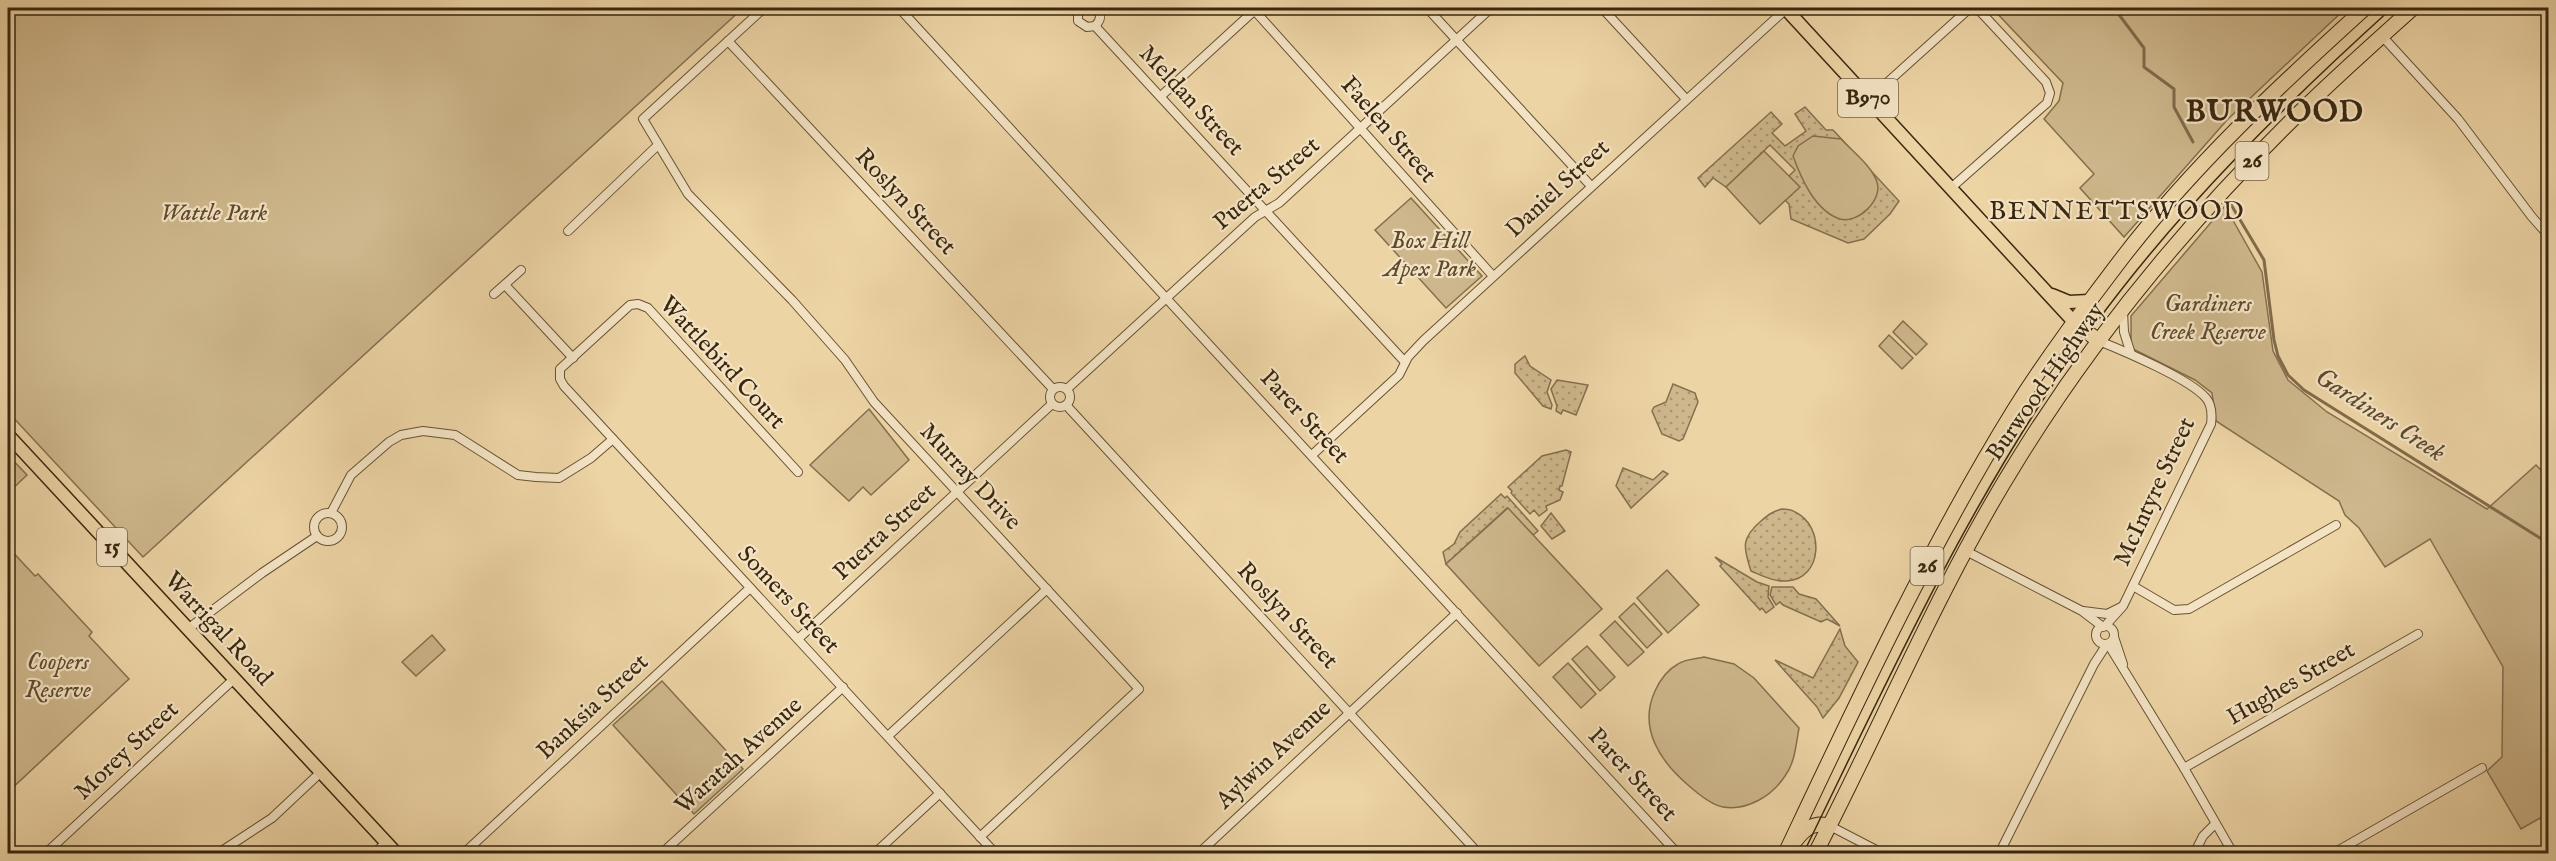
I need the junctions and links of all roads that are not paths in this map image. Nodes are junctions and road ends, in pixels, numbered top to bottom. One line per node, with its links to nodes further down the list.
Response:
1 (764, 8): 17 (street)
2 (899, 8): 33 (street, Parer Street)
3 (1079, 8): 14 (street, Meldan Street)
4 (1096, 8): 14 (street)
5 (1427, 8): 16 (street)
6 (1491, 8): 16 (street, Puerta Street)
7 (1602, 8): 19 (street)
8 (1970, 8): 20 (street)
9 (1977, 8): 24 (street)
10 (2365, 8): 34 (highway, Burwood Highway / 26)
11 (2414, 8): 15 (highway, Burwood Highway / 26)
12 (1256, 9): 18 (street); 21 (street, Faelen Street)
13 (1789, 9): 19 (street, Daniel Street); 20 (main road, B970)
14 (1095, 26): 18 (street, Meldan Street)
15 (2382, 36): 27 (street); 35 (highway, Burwood Highway / 26)
16 (1456, 39): 21 (street, Puerta Street); 23 (street)
17 (728, 41): 22 (street, Murray Drive); 42 (street, Roslyn Street)
18 (1161, 96): 25 (street, Meldan Street)
19 (1686, 99): 23 (street, Daniel Street)
20 (1869, 99): 24 (main road, B970)
21 (1361, 128): 25 (street, Puerta Street); 29 (street, Faelen Street)
22 (658, 145): 26 (street); 50 (street, Murray Drive)
23 (1591, 186): 29 (street, Daniel Street)
24 (1951, 188): 31 (main road, B970)
25 (1266, 211): 33 (street, Puerta Street); 40 (street, Meldan Street)
26 (568, 231)
27 (2548, 234)
28 (521, 270): 30 (street)
29 (1493, 276): 40 (street, Daniel Street)
30 (505, 285): 32 (street); 39 (street)
31 (2048, 293): 34 (main road); 36 (main road, B970)
32 (494, 294)
33 (1167, 297): 43 (street, Puerta Street); 48 (street, Parer Street)
34 (2089, 301): 36 (highway, Burwood Highway / 26)
35 (2123, 311): 37 (highway, Burwood Highway / 26); 38 (street)
36 (2074, 322): 37 (highway); 92 (highway, Burwood Highway / 26)
37 (2099, 341): 38 (street, McIntyre Street); 54 (highway, Burwood Highway / 26)
38 (2132, 355): 55 (street, McIntyre Street)
39 (573, 358): 41 (street, Wattlebird Court); 49 (street, Wattlebird Court)
40 (1405, 362): 48 (street, Daniel Street)
41 (560, 369): 47 (street, Somers Street)
42 (1053, 389): 43 (street); 44 (street)
43 (1067, 389): 45 (street)
44 (1052, 404): 45 (street); 50 (street, Puerta Street)
45 (1066, 405): 70 (street, Roslyn Street)
46 (8, 435): 61 (main road, Warrigal Road / 15)
47 (613, 439): 51 (street); 56 (street, Somers Street)
48 (1312, 455): 60 (street, Parer Street)
49 (798, 472)
50 (957, 492): 57 (street, Murray Drive); 64 (street, Puerta Street)
51 (331, 513): 53 (street); 53 (street)
52 (2336, 525): 55 (street)
53 (317, 536): 61 (street)
54 (1966, 552): 59 (street); 77 (highway, Burwood Highway / 26)
55 (2133, 586): 58 (street, McIntyre Street)
56 (750, 588): 64 (street, Somers Street); 85 (street, Banksia Street)
57 (1047, 589): 71 (street); 78 (street, Murray Drive)
58 (2124, 606): 59 (street); 63 (street, McIntyre Street)
59 (2082, 611): 63 (street)
60 (1457, 613): 70 (street, Aylwin Avenue); 91 (street, Parer Street)
61 (189, 628): 68 (main road, Warrigal Road / 15)
62 (2418, 634): 72 (street, Hughes Street)
63 (2106, 635): 65 (street); 66 (street); 67 (street)
64 (798, 639): 69 (street, Somers Street)
65 (2117, 660): 66 (street); 67 (street)
66 (2094, 664): 95 (street)
67 (2126, 670): 72 (street)
68 (235, 678): 74 (main road, Warrigal Road / 15); 81 (street, Morey Street)
69 (843, 687): 71 (street, Somers Street); 86 (street, Waratah Avenue)
70 (1349, 712): 89 (street, Aylwin Avenue); 90 (street, Roslyn Street)
71 (888, 736): 75 (street, Somers Street)
72 (2184, 768): 76 (street)
73 (2482, 768): 97 (street)
74 (321, 772): 79 (main road, Warrigal Road / 15); 82 (street)
75 (940, 793): 78 (street, Somers Street); 87 (street)
76 (2215, 824): 80 (street); 96 (street)
77 (1830, 826): 92 (highway); 93 (highway, Burwood Highway / 26); 94 (street)
78 (980, 837): 88 (street, Somers Street)
79 (386, 842): 83 (street); 84 (main road, Warrigal Road / 15)
80 (2232, 852)
81 (45, 854)
82 (217, 854)
83 (374, 854)
84 (397, 854)
85 (463, 854)
86 (661, 854)
87 (874, 854)
88 (996, 854)
89 (1198, 854)
90 (1479, 854)
91 (1678, 854)
92 (1785, 854)
93 (1815, 854)
94 (1884, 854)
95 (1999, 854)
96 (2194, 854)
97 (2332, 854)

